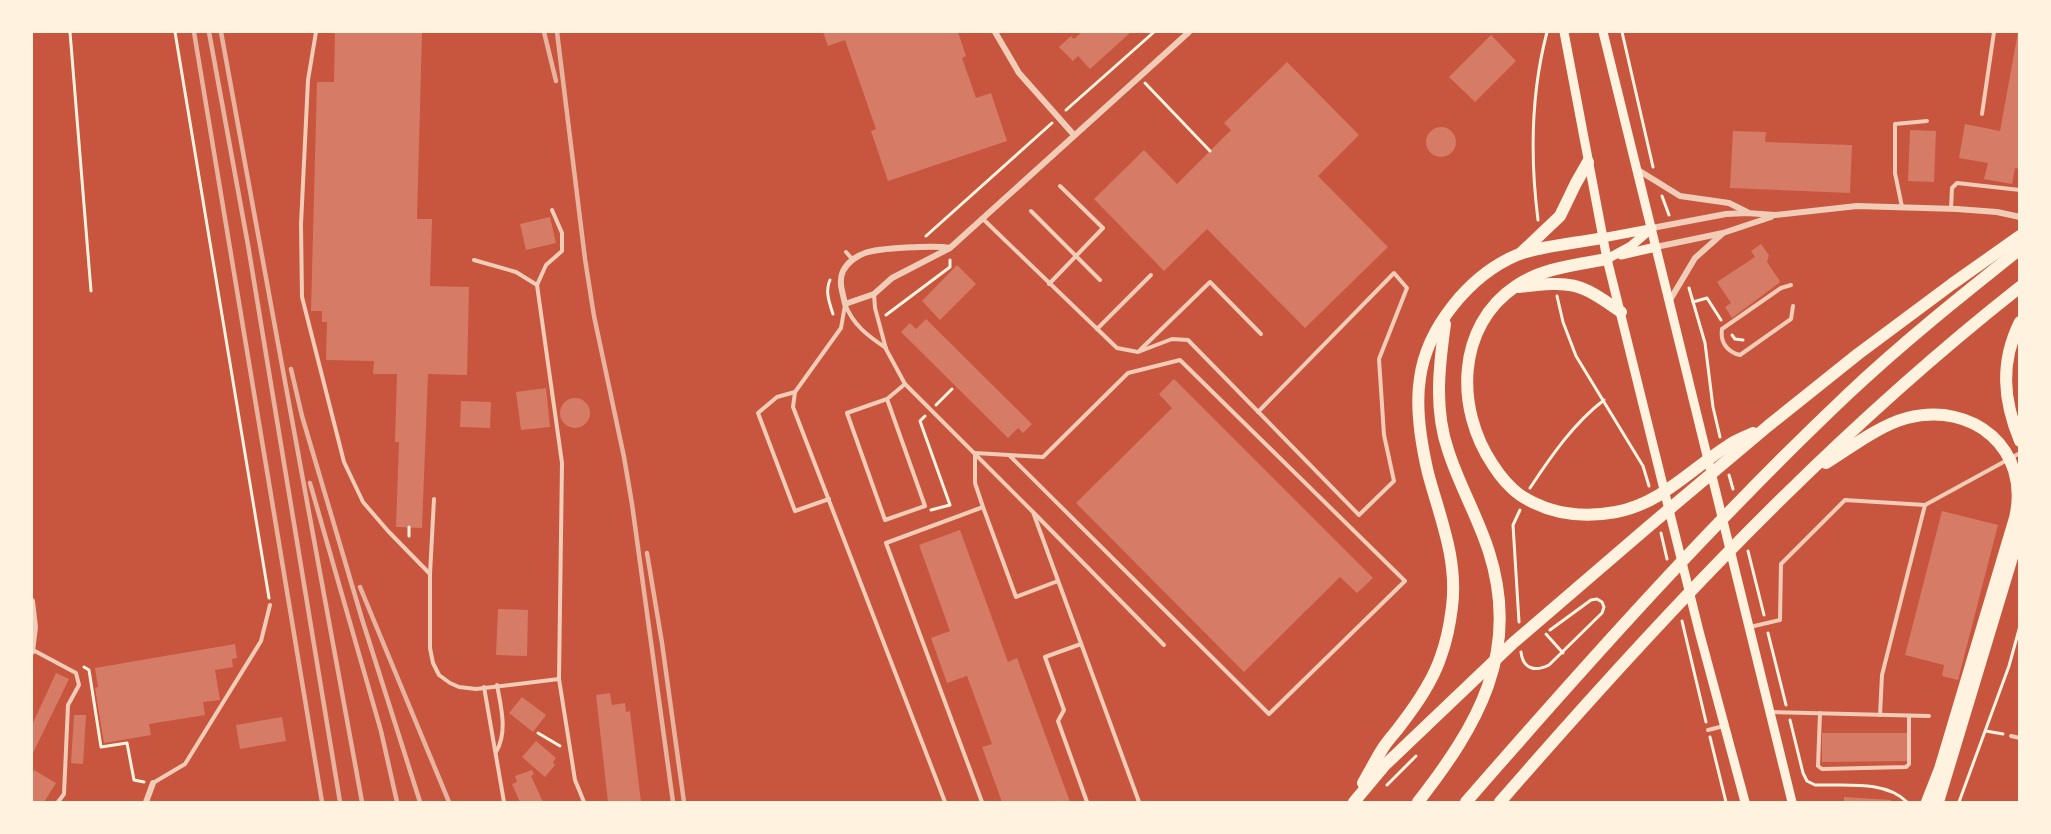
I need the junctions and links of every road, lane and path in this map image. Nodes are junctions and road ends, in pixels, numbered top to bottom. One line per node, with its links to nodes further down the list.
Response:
1 (70, 32): 49 (path)
2 (175, 32): 95 (path)
3 (316, 32): 92 (lane)
4 (994, 32): 12 (street)
5 (1154, 32): 12 (path)
6 (1189, 32): 10 (street)
7 (1564, 32): 16 (main road)
8 (1603, 32): 17 (main road)
9 (1994, 32): 11 (lane)
10 (1139, 77): 14 (street); 15 (path)
11 (1982, 114)
12 (1059, 117): 14 (street); 30 (path)
13 (1927, 122): 20 (lane)
14 (1074, 135): 27 (street)
15 (1210, 151)
16 (1588, 162): 31 (main road); 33 (highway)
17 (1638, 170): 24 (street); 28 (main road)
18 (1060, 186): 37 (lane)
19 (2019, 190): 21 (lane)
20 (1902, 208): 21 (street); 25 (street)
21 (1951, 209): 26 (street)
22 (552, 210): 46 (lane)
23 (1031, 211): 37 (lane)
24 (1747, 213): 25 (street); 28 (street)
25 (1775, 215): 29 (street)
26 (2019, 217)
27 (982, 219): 34 (street); 45 (lane)
28 (1652, 228): 31 (main road); 35 (main road); 38 (main road)
29 (1723, 233): 35 (street); 51 (street)
30 (916, 237)
31 (1602, 238): 33 (highway); 38 (main road)
32 (2019, 241): 73 (highway); 139 (highway)
33 (1535, 246): 56 (highway)
34 (950, 248): 40 (street); 50 (street); 57 (path)
35 (1656, 248): 38 (main road); 51 (main road)
36 (846, 252): 40 (lane)
37 (1076, 257): 44 (lane); 45 (lane)
38 (1607, 259): 43 (highway); 55 (main road)
39 (474, 260): 46 (lane)
40 (853, 260): 53 (street)
41 (1151, 275): 61 (lane)
42 (831, 276): 60 (path)
43 (1543, 278): 55 (highway); 79 (highway)
44 (1100, 280)
45 (1050, 284): 61 (lane)
46 (537, 285): 109 (lane)
47 (1791, 285): 59 (lane)
48 (2019, 287): 77 (highway)
49 (92, 291)
50 (874, 294): 53 (street); 57 (lane)
51 (1669, 301): 100 (main road)
52 (1693, 302): 59 (path)
53 (845, 304): 60 (lane); 64 (lane)
54 (1793, 306): 59 (lane)
55 (1620, 312): 118 (main road)
56 (1446, 317): 137 (highway); 138 (highway)
57 (880, 320): 64 (lane)
58 (2019, 322): 72 (highway)
59 (1726, 326): 63 (path)
60 (841, 327): 68 (lane)
61 (1097, 329): 65 (lane)
62 (1261, 334): 65 (lane)
63 (1743, 340)
64 (886, 349): 66 (lane)
65 (1138, 352): 71 (lane)
66 (905, 384): 69 (lane); 70 (lane)
67 (952, 389): 70 (path)
68 (795, 392): 81 (lane); 81 (lane)
69 (887, 399): 83 (lane); 83 (lane)
70 (931, 410): 74 (lane); 83 (path)
71 (1258, 412): 71 (lane)
72 (2019, 441)
73 (1731, 450): 79 (highway); 86 (highway)
74 (975, 453): 76 (lane); 84 (lane); 85 (lane)
75 (2019, 453): 82 (lane)
76 (1009, 455): 76 (lane)
77 (1804, 476): 96 (highway); 145 (highway)
78 (1649, 489): 79 (path)
79 (1525, 498): 98 (path)
80 (434, 499): 92 (lane)
81 (829, 499): 133 (lane)
82 (1925, 505): 97 (lane); 115 (lane)
83 (925, 506)
84 (983, 507): 93 (lane); 134 (lane)
85 (1033, 512): 93 (lane); 104 (lane)
86 (1653, 525): 91 (path); 98 (highway)
87 (410, 527): 89 (path)
88 (2019, 531): 146 (highway)
89 (410, 536)
90 (1746, 543): 97 (path)
91 (1669, 568)
92 (430, 574): 111 (lane)
93 (1058, 581): 103 (lane)
94 (32, 601): 106 (street)
95 (270, 605): 127 (lane)
96 (1675, 614): 119 (path); 140 (highway)
97 (1766, 624): 100 (lane); 113 (path)
98 (1523, 626): 137 (highway)
99 (2019, 626): 120 (path)
100 (1749, 627): 112 (main road)
101 (1546, 634): 102 (path); 107 (path); 107 (path)
102 (1538, 641)
103 (1081, 644): 135 (lane); 136 (lane)
104 (1164, 645)
105 (1521, 645): 107 (path)
106 (32, 651): 129 (lane)
107 (1563, 653)
108 (82, 666): 127 (path)
109 (559, 679): 110 (lane); 125 (lane)
110 (497, 685): 111 (lane); 124 (lane)
111 (484, 687): 124 (lane)
112 (1770, 712): 113 (lane); 143 (main road)
113 (1787, 712): 114 (lane); 144 (path)
114 (1820, 713): 115 (lane); 116 (lane)
115 (1880, 715): 116 (lane)
116 (1909, 716): 117 (lane)
117 (1929, 716)
118 (1725, 726): 119 (lane); 142 (main road)
119 (1708, 730): 141 (path)
120 (1986, 730): 122 (path); 147 (path)
121 (538, 733): 125 (path)
122 (2011, 736): 123 (lane)
123 (2019, 738)
124 (496, 753): 131 (lane)
125 (572, 753): 132 (lane)
126 (1418, 754): 128 (path)
127 (153, 783): 130 (street)
128 (1381, 792)
129 (58, 802)
130 (146, 802)
131 (504, 802)
132 (584, 802)
133 (945, 802)
134 (982, 802)
135 (1088, 802)
136 (1139, 802)
137 (1353, 802)
138 (1418, 802)
139 (1466, 802)
140 (1500, 802)
141 (1726, 802)
142 (1745, 802)
143 (1792, 802)
144 (1907, 802)
145 (1927, 802)
146 (1938, 802)
147 (1959, 802)

